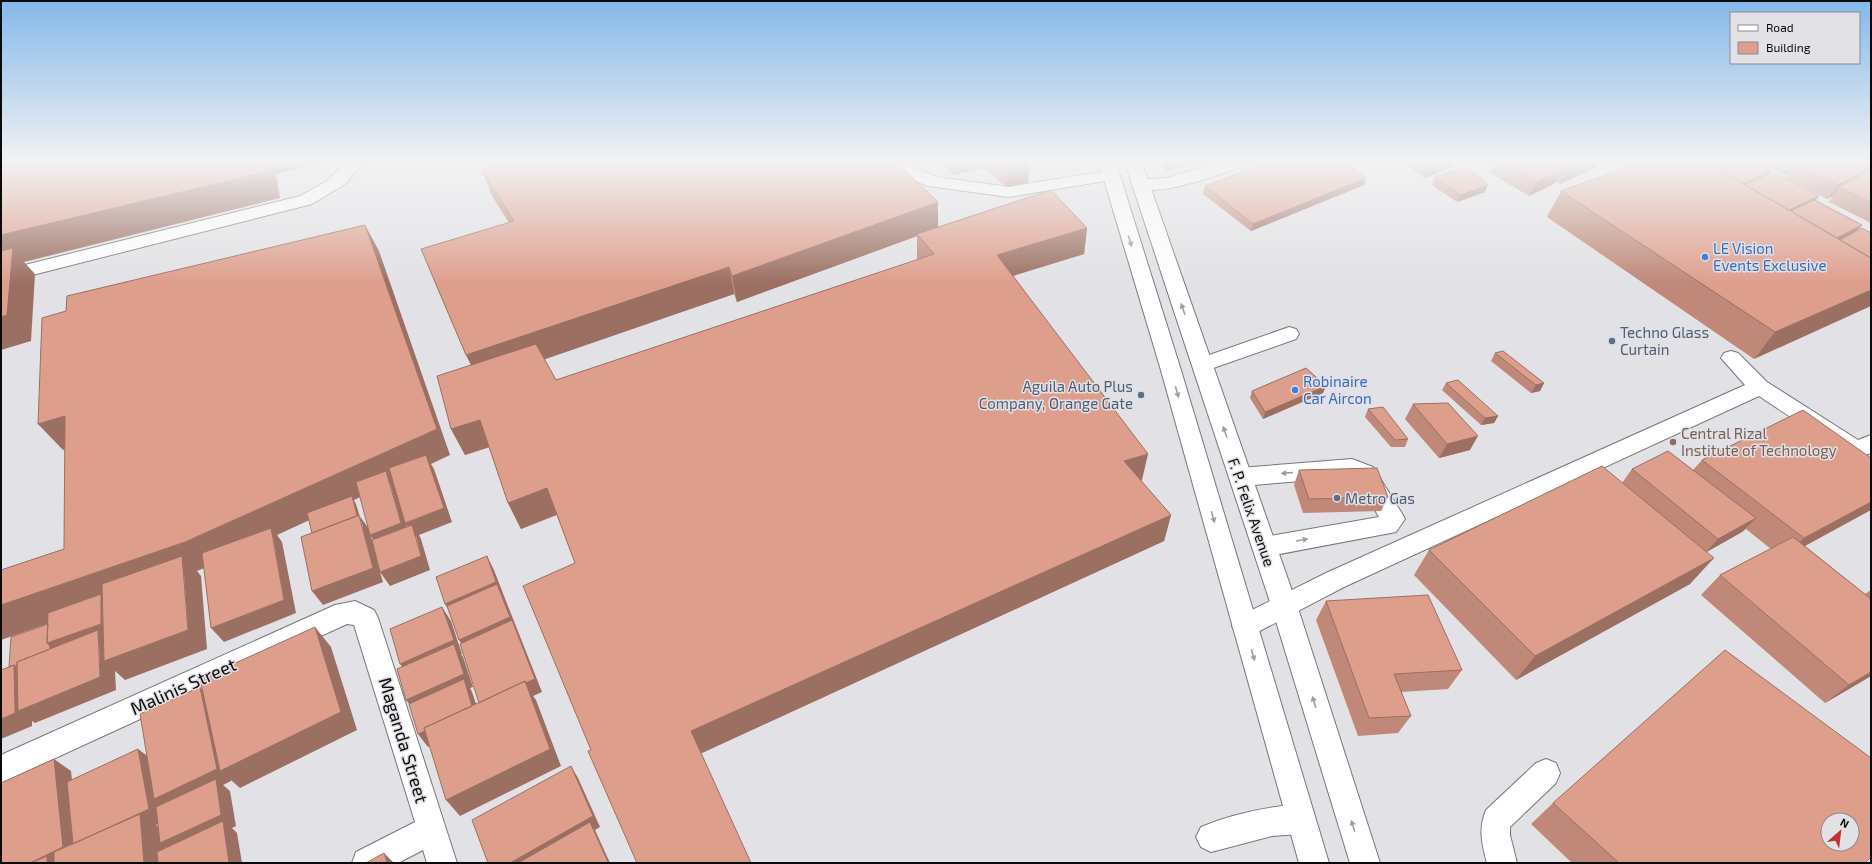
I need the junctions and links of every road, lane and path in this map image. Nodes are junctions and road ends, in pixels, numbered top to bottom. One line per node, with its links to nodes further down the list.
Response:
1 (293, 203): 4 (main road)
2 (1120, 203): 8 (main road, one-way to 8)
3 (1147, 203): 7 (main road, F. P. Felix Avenue, one-way to 3)
4 (1, 277)
5 (1289, 334): 7 (main road)
6 (1731, 358): 9 (main road)
7 (1202, 365): 8 (main road); 11 (main road, F. P. Felix Avenue, one-way to 7)
8 (1170, 368): 15 (main road, one-way to 15)
9 (1760, 387): 10 (main road); 13 (main road)
10 (1866, 451)
11 (1240, 477): 12 (main road, F. P. Felix Avenue); 12 (main road, one-way to 11)
12 (1264, 547): 13 (main road, F. P. Felix Avenue)
13 (1284, 605): 15 (main road); 24 (main road, F. P. Felix Avenue, one-way to 13)
14 (365, 618): 16 (main road, Malinis Street); 19 (main road, Maganda Street)
15 (1245, 626): 18 (main road, one-way to 18)
16 (1, 769)
17 (1546, 773): 25 (main road)
18 (1300, 819): 20 (main road); 23 (main road)
19 (432, 829): 21 (main road); 22 (main road, Maganda Street)
20 (1211, 837)
21 (367, 863)
22 (442, 863)
23 (1314, 863)
24 (1365, 863)
25 (1502, 863)

